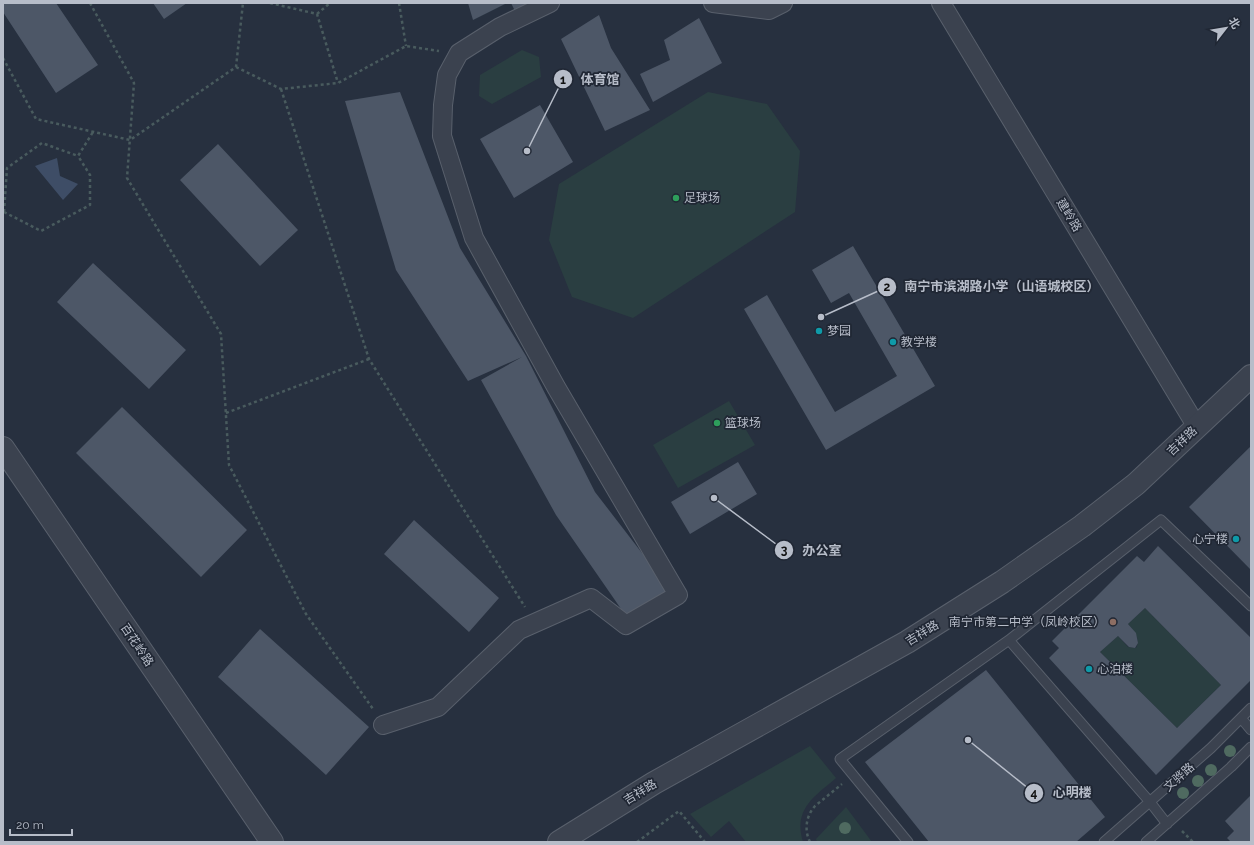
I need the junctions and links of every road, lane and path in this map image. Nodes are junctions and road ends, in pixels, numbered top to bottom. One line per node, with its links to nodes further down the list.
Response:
1 (90, 3): 18 (path)
2 (243, 3): 14 (path)
3 (270, 3): 10 (path)
4 (330, 3): 10 (path)
5 (399, 3): 11 (path)
6 (550, 3): 12 (street)
7 (712, 3): 8 (street)
8 (783, 3)
9 (941, 3): 24 (street, 建岭路)
10 (317, 14): 15 (path)
11 (406, 46): 12 (path); 15 (path)
12 (459, 54): 27 (street)
13 (3, 58): 17 (path)
14 (236, 68): 16 (path); 18 (path)
15 (338, 83): 16 (path)
16 (281, 89): 21 (path)
17 (93, 132): 18 (path); 19 (path)
18 (130, 140): 23 (path)
19 (78, 156): 20 (path); 20 (path)
20 (4, 212)
21 (369, 359): 23 (path); 27 (path)
22 (1251, 376): 24 (street, 吉祥路)
23 (226, 413): 31 (path)
24 (1197, 427): 38 (street, 吉祥路)
25 (3, 448): 37 (street, 百花岭路)
26 (1251, 606): 28 (lane)
27 (535, 622): 31 (street)
28 (1008, 640): 34 (lane); 35 (lane)
29 (1251, 708): 30 (lane, 文骅路)
30 (1240, 718): 32 (lane); 35 (lane, 文骅路)
31 (383, 725)
32 (1251, 730)
33 (1251, 747): 36 (lane)
34 (853, 776): 41 (path); 42 (lane)
35 (1150, 802): 36 (lane); 43 (lane, 文骅路)
36 (1167, 824): 44 (lane)
37 (272, 842)
38 (559, 842)
39 (637, 842): 40 (path)
40 (706, 842)
41 (810, 842)
42 (908, 842)
43 (1104, 842)
44 (1146, 842)

